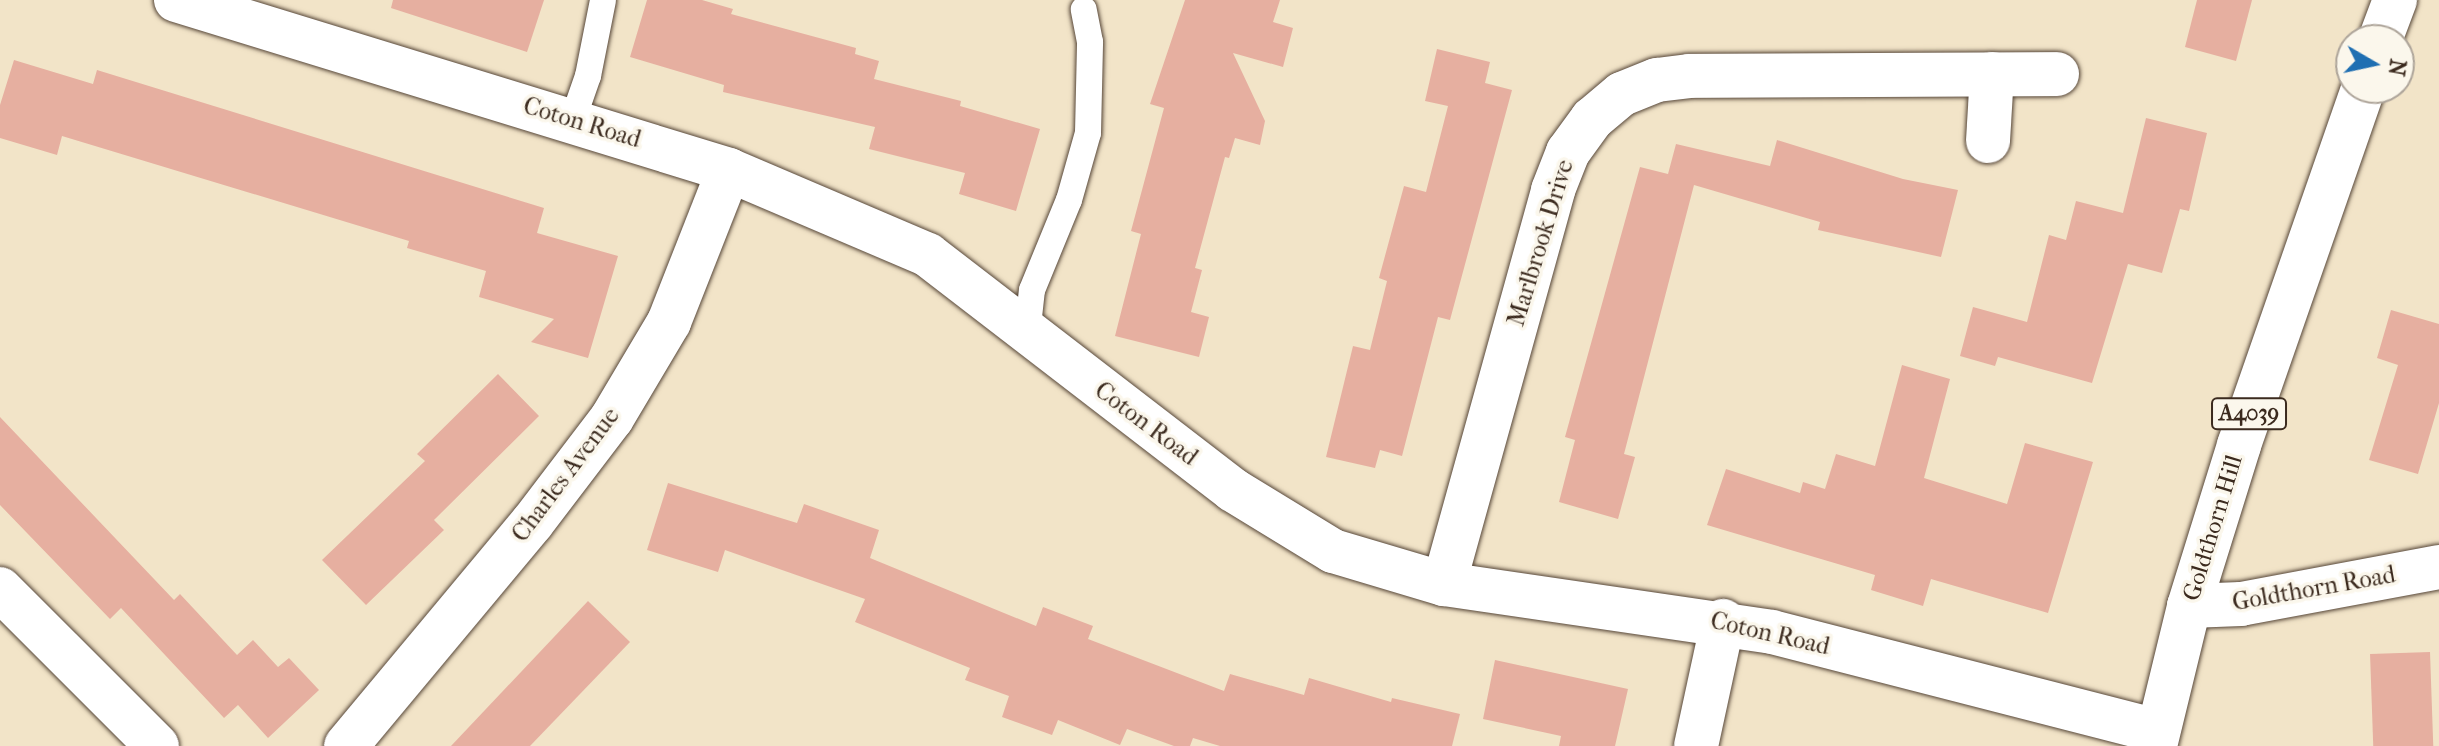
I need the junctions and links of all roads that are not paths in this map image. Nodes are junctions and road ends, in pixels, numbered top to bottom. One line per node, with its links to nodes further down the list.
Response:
1 (176, 0): 9 (street, Coton Road)
2 (603, 0): 9 (lane)
3 (2395, 0): 5 (street)
4 (1084, 10): 12 (lane)
5 (2386, 24)
6 (1992, 74): 7 (street, Marlbrook Drive); 10 (street); 14 (street, Marlbrook Drive)
7 (2057, 74)
8 (2357, 104): 16 (street, Goldthorn Hill / A4039)
9 (573, 119): 11 (street, Coton Road)
10 (1988, 141)
11 (729, 170): 12 (street, Coton Road); 20 (street, Charles Avenue)
12 (1027, 335): 14 (street, Coton Road)
13 (2439, 567): 16 (street, Goldthorn Road)
14 (1444, 584): 17 (street, Coton Road)
15 (0, 589): 19 (street)
16 (2189, 606): 18 (street, Goldthorn Hill / A4039)
17 (1723, 621): 18 (street, Coton Road); 21 (street)
18 (2157, 738)
19 (157, 746)
20 (346, 746)
21 (1696, 746)

